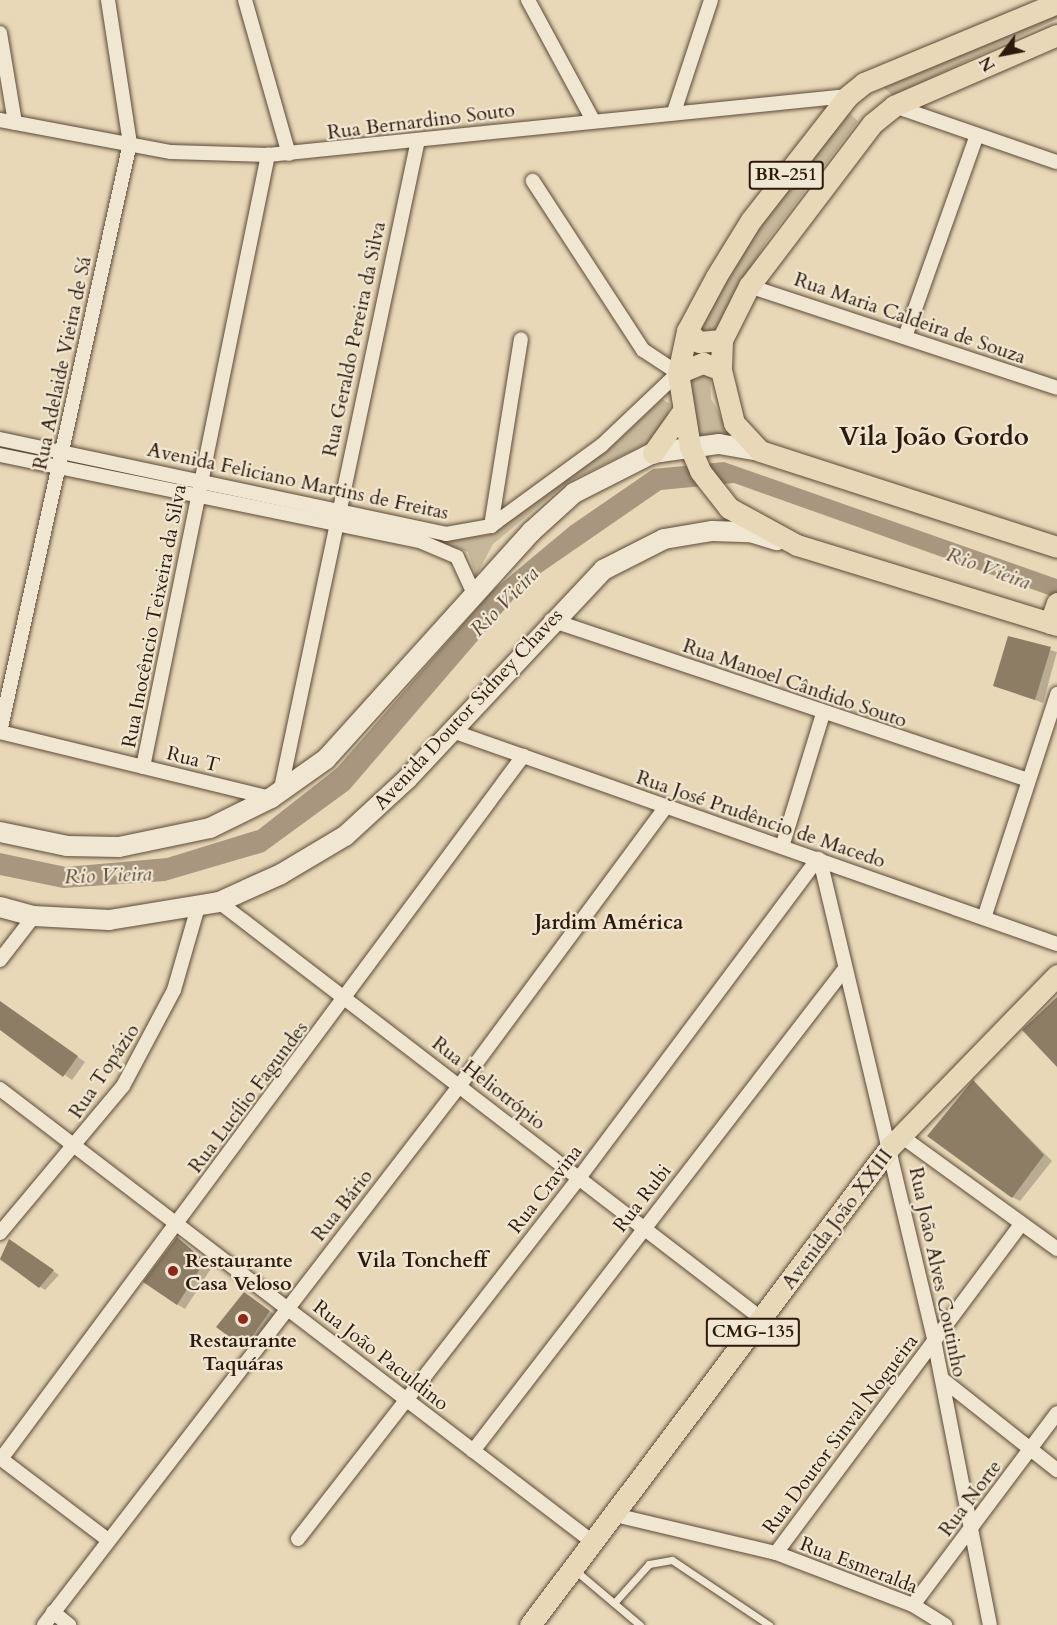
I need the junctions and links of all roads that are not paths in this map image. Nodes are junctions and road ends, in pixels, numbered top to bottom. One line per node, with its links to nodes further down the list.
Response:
1 (108, 0): 17 (street, Rua Adelaide Vieira de Sá)
2 (245, 0): 18 (street)
3 (528, 0): 12 (street)
4 (711, 0): 10 (street)
5 (1057, 3): 8 (main road, BR-251)
6 (0, 33): 13 (street)
7 (1057, 35): 9 (main road, BR-251)
8 (856, 89): 9 (main road); 10 (street, Rua Bernardino Souto); 14 (main road); 23 (main road, BR-251)
9 (894, 106): 14 (main road, BR-251); 15 (street)
10 (674, 112): 12 (street, Rua Bernardino Souto)
11 (0, 120): 13 (street, Rua Bernardino Souto)
12 (593, 120): 16 (street, Rua Bernardino Souto)
13 (15, 123): 17 (street, Rua Bernardino Souto)
14 (872, 124): 22 (main road, BR-251)
15 (977, 135): 20 (street); 24 (street)
16 (418, 140): 18 (street, Rua Bernardino Souto); 40 (street, Rua Geraldo Pereira da Silva)
17 (130, 143): 19 (street, Rua Bernardino Souto); 34 (street, Rua Adelaide Vieira de Sá)
18 (289, 154): 19 (street, Rua Bernardino Souto)
19 (267, 155): 38 (street, Rua Inocêncio Teixeira da Silva)
20 (1057, 162)
21 (533, 180): 28 (street)
22 (750, 286): 24 (street, Rua Maria Caldeira de Souza); 26 (main road, BR-251)
23 (687, 332): 26 (main road); 28 (main road, BR-251)
24 (905, 337): 29 (street, Rua Maria Caldeira de Souza)
25 (521, 339): 41 (street)
26 (722, 340): 27 (main road, BR-251)
27 (721, 370): 28 (main road); 33 (main road, BR-251)
28 (678, 373): 30 (main road, BR-251); 41 (street, Avenida Feliciano Martins de Freitas)
29 (1057, 388)
30 (682, 412): 32 (main road, BR-251); 35 (main road)
31 (0, 439): 34 (street, Avenida Feliciano Martins de Freitas)
32 (690, 447): 33 (main road); 35 (main road); 42 (main road, BR-251)
33 (760, 451): 43 (main road, BR-251)
34 (62, 452): 37 (street, Rua Adelaide Vieira de Sá); 38 (street, Avenida Feliciano Martins de Freitas)
35 (653, 453): 44 (main road)
36 (0, 455): 37 (street, Avenida Feliciano Martins de Freitas)
37 (58, 467): 39 (street, Avenida Feliciano Martins de Freitas); 50 (street, Rua Adelaide Vieira de Sá)
38 (200, 482): 39 (street, Rua Inocêncio Teixeira da Silva); 40 (street, Avenida Feliciano Martins de Freitas)
39 (198, 497): 40 (street, Avenida Feliciano Martins de Freitas); 52 (street, Rua Inocêncio Teixeira da Silva)
40 (335, 519): 41 (street, Avenida Feliciano Martins de Freitas); 44 (street, Avenida Feliciano Martins de Freitas); 54 (street, Rua Geraldo Pereira da Silva)
41 (491, 526)
42 (797, 545): 45 (main road, BR-251); 46 (main road, Avenida Doutor Sidney Chaves)
43 (1057, 547)
44 (475, 596): 54 (main road)
45 (1055, 615)
46 (551, 620): 48 (street, Rua Manoel Cândido Souto); 49 (main road, Avenida Doutor Sidney Chaves)
47 (1057, 694): 53 (street)
48 (823, 714): 53 (street, Rua Manoel Cândido Souto); 57 (street)
49 (452, 731): 51 (street, Rua José Prudêncio de Macedo); 59 (main road, Avenida Doutor Sidney Chaves)
50 (0, 732): 52 (street, Rua T)
51 (523, 756): 55 (street, Rua José Prudêncio de Macedo); 68 (street, Rua Lucílio Fagundes)
52 (143, 767): 54 (street, Rua T)
53 (1028, 780): 63 (street)
54 (276, 796): 56 (main road)
55 (666, 807): 57 (street, Rua José Prudêncio de Macedo); 69 (street, Rua Bário)
56 (0, 832)
57 (782, 847): 58 (street, Rua José Prudêncio de Macedo)
58 (819, 860): 63 (street, Rua José Prudêncio de Macedo); 66 (street, Rua João Alves Coutinho); 73 (street, Rua Cravina)
59 (219, 902): 61 (main road, Avenida Doutor Sidney Chaves); 68 (street, Rua Heliotrópio)
60 (0, 907): 62 (main road, Avenida Doutor Sidney Chaves)
61 (198, 907): 62 (main road, Avenida Doutor Sidney Chaves); 72 (street, Rua Topázio)
62 (34, 916): 65 (street)
63 (984, 918): 64 (street, Rua José Prudêncio de Macedo)
64 (1057, 944)
65 (0, 960)
66 (844, 970): 71 (street, Rua João Alves Coutinho); 76 (street, Rua Rubi)
67 (1057, 975): 71 (main road, Avenida João XXIII / CMG-135)
68 (346, 999): 69 (street, Rua Heliotrópio); 74 (street, Rua Lucílio Fagundes)
69 (460, 1085): 73 (street, Rua Heliotrópio); 79 (street, Rua Bário)
70 (0, 1089): 72 (street, Rua João Paculdino)
71 (896, 1142): 75 (street); 80 (main road, Avenida João XXIII / CMG-135); 81 (street, Rua João Alves Coutinho)
72 (75, 1147): 74 (street, Rua João Paculdino); 77 (street, Rua Topázio)
73 (579, 1178): 76 (street, Rua Heliotrópio); 83 (street, Rua Cravina)
74 (178, 1223): 79 (street, Rua João Paculdino); 87 (street, Rua Lucílio Fagundes)
75 (1022, 1224): 78 (street); 81 (street, Rua Doutor Sinval Nogueira)
76 (645, 1227): 80 (street, Rua Heliotrópio); 86 (street, Rua Rubi)
77 (0, 1233)
78 (1057, 1249)
79 (287, 1307): 83 (street, Rua João Paculdino); 92 (street, Rua Bário)
80 (762, 1320): 89 (main road, Avenida João XXIII / CMG-135)
81 (934, 1340): 82 (street, Rua João Alves Coutinho); 94 (street, Rua Doutor Sinval Nogueira)
82 (942, 1379): 85 (street); 90 (street, Rua João Alves Coutinho)
83 (405, 1398): 86 (street, Rua João Paculdino); 91 (street, Rua Cravina)
84 (1057, 1413): 85 (street, Rua Norte)
85 (1030, 1450): 88 (street); 90 (street, Rua Norte)
86 (473, 1451): 93 (street, Rua João Paculdino)
87 (1, 1459): 92 (street)
88 (1057, 1470)
89 (615, 1515): 93 (main road, Avenida João XXIII / CMG-135); 94 (street, Rua Esmeralda)
90 (973, 1528): 97 (street, Rua Norte); 105 (street, Rua João Alves Coutinho)
91 (298, 1539)
92 (108, 1540): 98 (street, Rua Bário)
93 (594, 1543): 95 (main road, Avenida João XXIII / CMG-135)
94 (776, 1553): 97 (street, Rua Esmeralda)
95 (574, 1569): 96 (lane); 101 (main road, Avenida João XXIII / CMG-135)
96 (614, 1603): 102 (lane); 103 (lane)
97 (913, 1605): 104 (street, Rua Esmeralda)
98 (53, 1612): 99 (street, Rua Bário); 100 (street)
99 (44, 1625)
100 (69, 1625)
101 (530, 1625)
102 (640, 1625)
103 (769, 1625)
104 (945, 1625)
105 (990, 1625)

